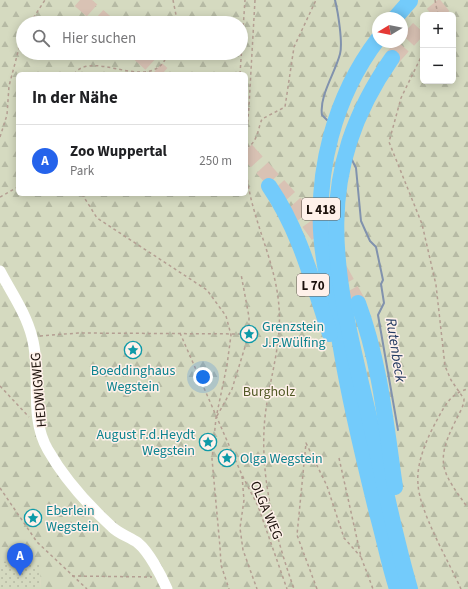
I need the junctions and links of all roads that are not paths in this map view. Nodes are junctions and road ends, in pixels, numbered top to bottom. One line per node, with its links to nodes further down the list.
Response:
1 (410, 2): 2 (highway)
2 (401, 12)
3 (372, 47): 8 (highway, L 418)
4 (392, 58): 9 (highway, L 418)
5 (269, 186): 8 (highway, L 70)
6 (0, 271): 10 (lane, HEDWIGWEG)
7 (358, 302): 9 (highway)
8 (348, 389): 9 (highway, L 418)
9 (405, 587)
10 (167, 589)

